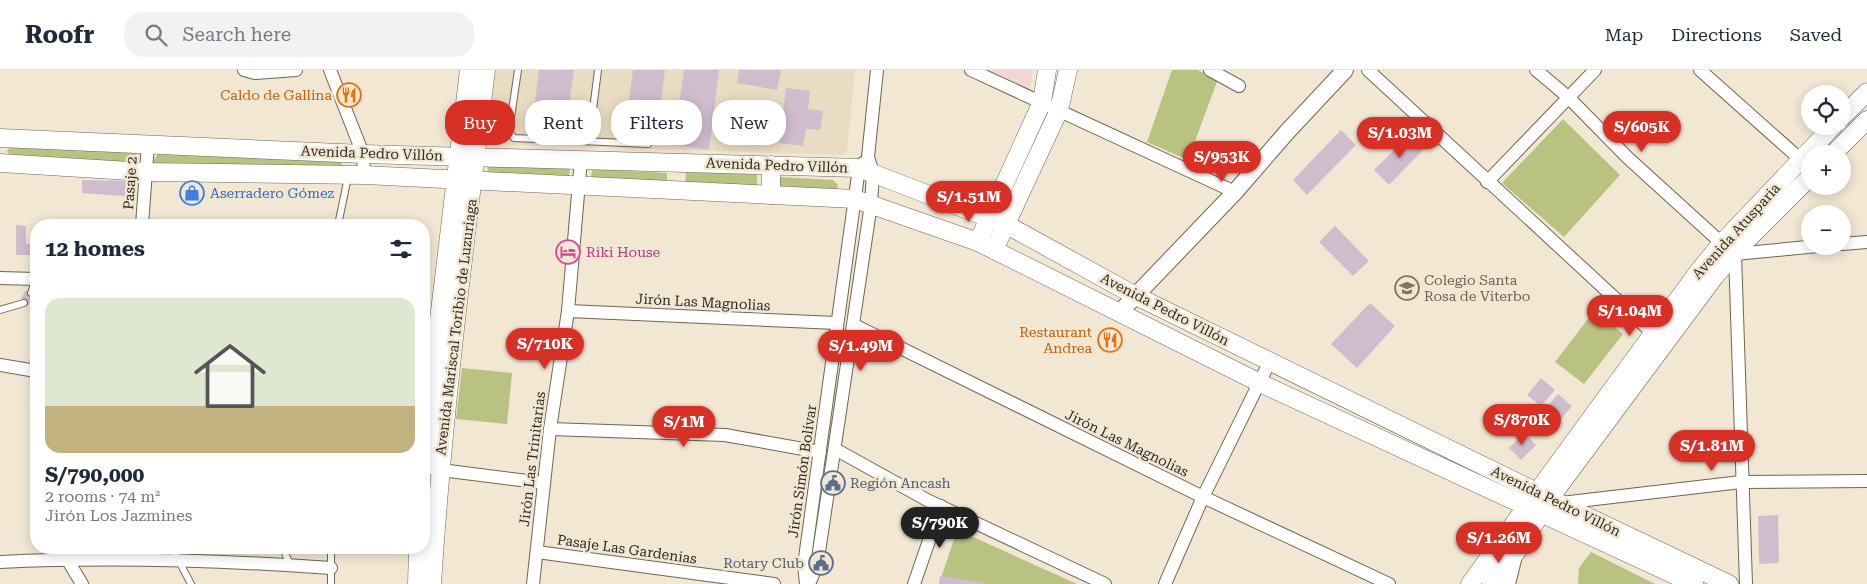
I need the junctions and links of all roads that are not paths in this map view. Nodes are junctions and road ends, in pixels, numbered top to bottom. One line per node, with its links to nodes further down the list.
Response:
1 (244, 70): 2 (street)
2 (296, 70)
3 (330, 70): 30 (street)
4 (469, 70): 31 (main road, Avenida Mariscal Toribio de Luzuriaga)
5 (486, 70): 32 (main road, Avenida Mariscal Toribio de Luzuriaga)
6 (518, 70): 27 (lane)
7 (598, 70): 21 (lane)
8 (877, 70): 38 (street, Jirón Simón Bolívar)
9 (971, 70): 22 (street)
10 (1047, 70): 22 (main road)
11 (1068, 70): 24 (main road)
12 (1210, 70): 18 (street)
13 (1345, 70): 47 (street)
14 (1368, 70): 43 (street)
15 (1536, 70): 20 (street)
16 (1595, 70): 20 (street)
17 (1700, 70): 34 (street)
18 (1239, 86)
19 (1867, 92): 23 (main road)
20 (1568, 97): 43 (street); 58 (street)
21 (594, 100)
22 (1042, 102): 24 (street); 50 (main road)
23 (1851, 108)
24 (1059, 110): 47 (street); 53 (main road)
25 (1867, 120): 29 (main road)
26 (0, 138): 28 (main road, Avenida Pedro Villón)
27 (525, 138)
28 (148, 144): 30 (main road, Avenida Pedro Villón); 40 (street, Pasaje 2)
29 (1842, 145)
30 (363, 154): 31 (main road, Avenida Pedro Villón); 41 (street)
31 (458, 155): 32 (main road, Avenida Pedro Villón); 42 (main road, Avenida Mariscal Toribio de Luzuriaga)
32 (475, 156): 33 (main road, Avenida Pedro Villón); 42 (main road, Avenida Mariscal Toribio de Luzuriaga)
33 (581, 158): 35 (main road, Avenida Pedro Villón); 45 (street, Jirón Las Trinitarias)
34 (1801, 160)
35 (678, 162): 37 (main road, Avenida Pedro Villón); 46 (main road)
36 (0, 163): 40 (main road, Avenida Pedro Villón)
37 (771, 165): 38 (main road, Avenida Pedro Villón); 48 (main road)
38 (867, 166): 49 (street, Jirón Simón Bolívar); 50 (main road, Avenida Pedro Villón)
39 (1801, 169): 58 (main road, Avenida Atusparia)
40 (146, 172): 41 (main road, Avenida Pedro Villón); 51 (street, Pasaje 2)
41 (356, 175): 42 (main road, Avenida Pedro Villón); 52 (lane)
42 (464, 181): 45 (main road, Avenida Pedro Villón); 64 (main road, Avenida Mariscal Toribio de Luzuriaga); 66 (main road, Avenida Mariscal Toribio de Luzuriaga)
43 (1487, 182): 71 (street)
44 (1801, 184): 58 (main road, Avenida Atusparia)
45 (579, 186): 46 (main road, Avenida Pedro Villón); 67 (street, Jirón Las Trinitarias)
46 (677, 191): 48 (main road, Avenida Pedro Villón)
47 (1235, 192): 62 (street)
48 (771, 195): 49 (main road, Avenida Pedro Villón)
49 (863, 202): 54 (main road, Avenida Pedro Villón); 69 (street, Jirón Simón Bolívar); 70 (street, Jirón Simón Bolívar)
50 (990, 217): 53 (main road, Avenida Pedro Villón); 54 (main road)
51 (142, 219)
52 (340, 219)
53 (1007, 225): 59 (main road); 62 (main road, Avenida Pedro Villón)
54 (978, 242): 59 (main road, Avenida Pedro Villón)
55 (1867, 242): 56 (street)
56 (1851, 243)
57 (1801, 247): 58 (street)
58 (1728, 249): 71 (main road, Avenida Atusparia); 85 (street)
59 (994, 250): 68 (main road, Avenida Pedro Villón)
60 (0, 278): 61 (street)
61 (30, 278)
62 (1134, 295): 68 (street); 73 (main road, Avenida Pedro Villón)
63 (24, 303): 65 (lane)
64 (440, 308): 66 (main road); 72 (main road, Avenida Mariscal Toribio de Luzuriaga)
65 (0, 310)
66 (459, 310): 74 (main road, Avenida Mariscal Toribio de Luzuriaga)
67 (568, 311): 69 (street, Jirón Las Magnolias); 79 (street, Jirón Las Trinitarias)
68 (1119, 313): 77 (main road, Avenida Pedro Villón)
69 (836, 323): 81 (street, Jirón Simón Bolívar)
70 (854, 325): 80 (street, Jirón Simón Bolívar); 87 (street, Jirón Las Magnolias)
71 (1660, 339): 88 (main road, Avenida Atusparia)
72 (434, 361): 74 (main road); 78 (main road, Avenida Mariscal Toribio de Luzuriaga)
73 (1270, 361): 77 (street); 88 (main road, Avenida Pedro Villón)
74 (452, 362): 78 (main road, Avenida Mariscal Toribio de Luzuriaga)
75 (0, 365): 76 (street)
76 (30, 370)
77 (1260, 383): 87 (street); 88 (main road, Avenida Pedro Villón)
78 (434, 391): 82 (main road, Avenida Mariscal Toribio de Luzuriaga)
79 (550, 429): 81 (street); 86 (street, Jirón Las Trinitarias)
80 (835, 449): 89 (street); 111 (street, Jirón Simón Bolívar)
81 (820, 452): 111 (street, Jirón Simón Bolívar)
82 (430, 453)
83 (430, 468): 86 (street)
84 (1867, 481): 85 (street)
85 (1741, 482): 88 (street); 121 (street)
86 (544, 483): 92 (street, Jirón Las Trinitarias)
87 (1203, 497): 114 (street); 115 (street, Jirón Las Magnolias)
88 (1543, 503): 91 (main road, Avenida Atusparia); 116 (main road, Avenida Atusparia); 119 (main road, Avenida Pedro Villón); 120 (main road, Avenida Pedro Villón)
89 (941, 506): 112 (street); 113 (street)
90 (430, 507): 108 (main road, Avenida Mariscal Toribio de Luzuriaga)
91 (1517, 551): 117 (main road, Avenida Atusparia); 118 (street)
92 (536, 552): 109 (street, Jirón Las Trinitarias); 110 (street, Pasaje Las Gardenias)
93 (60, 554): 101 (street)
94 (67, 554): 104 (street)
95 (86, 554): 100 (street)
96 (176, 554): 100 (lane)
97 (285, 554): 102 (lane)
98 (332, 554): 103 (lane)
99 (418, 554): 107 (main road)
100 (179, 559): 102 (street); 105 (lane)
101 (0, 562)
102 (290, 565): 103 (street)
103 (331, 568): 106 (lane)
104 (82, 584)
105 (191, 584)
106 (331, 584)
107 (417, 584)
108 (432, 584)
109 (533, 584)
110 (774, 584)
111 (808, 584)
112 (914, 584)
113 (1105, 584)
114 (1165, 584)
115 (1389, 584)
116 (1470, 584)
117 (1492, 584)
118 (1509, 584)
119 (1694, 584)
120 (1729, 584)
121 (1746, 584)

